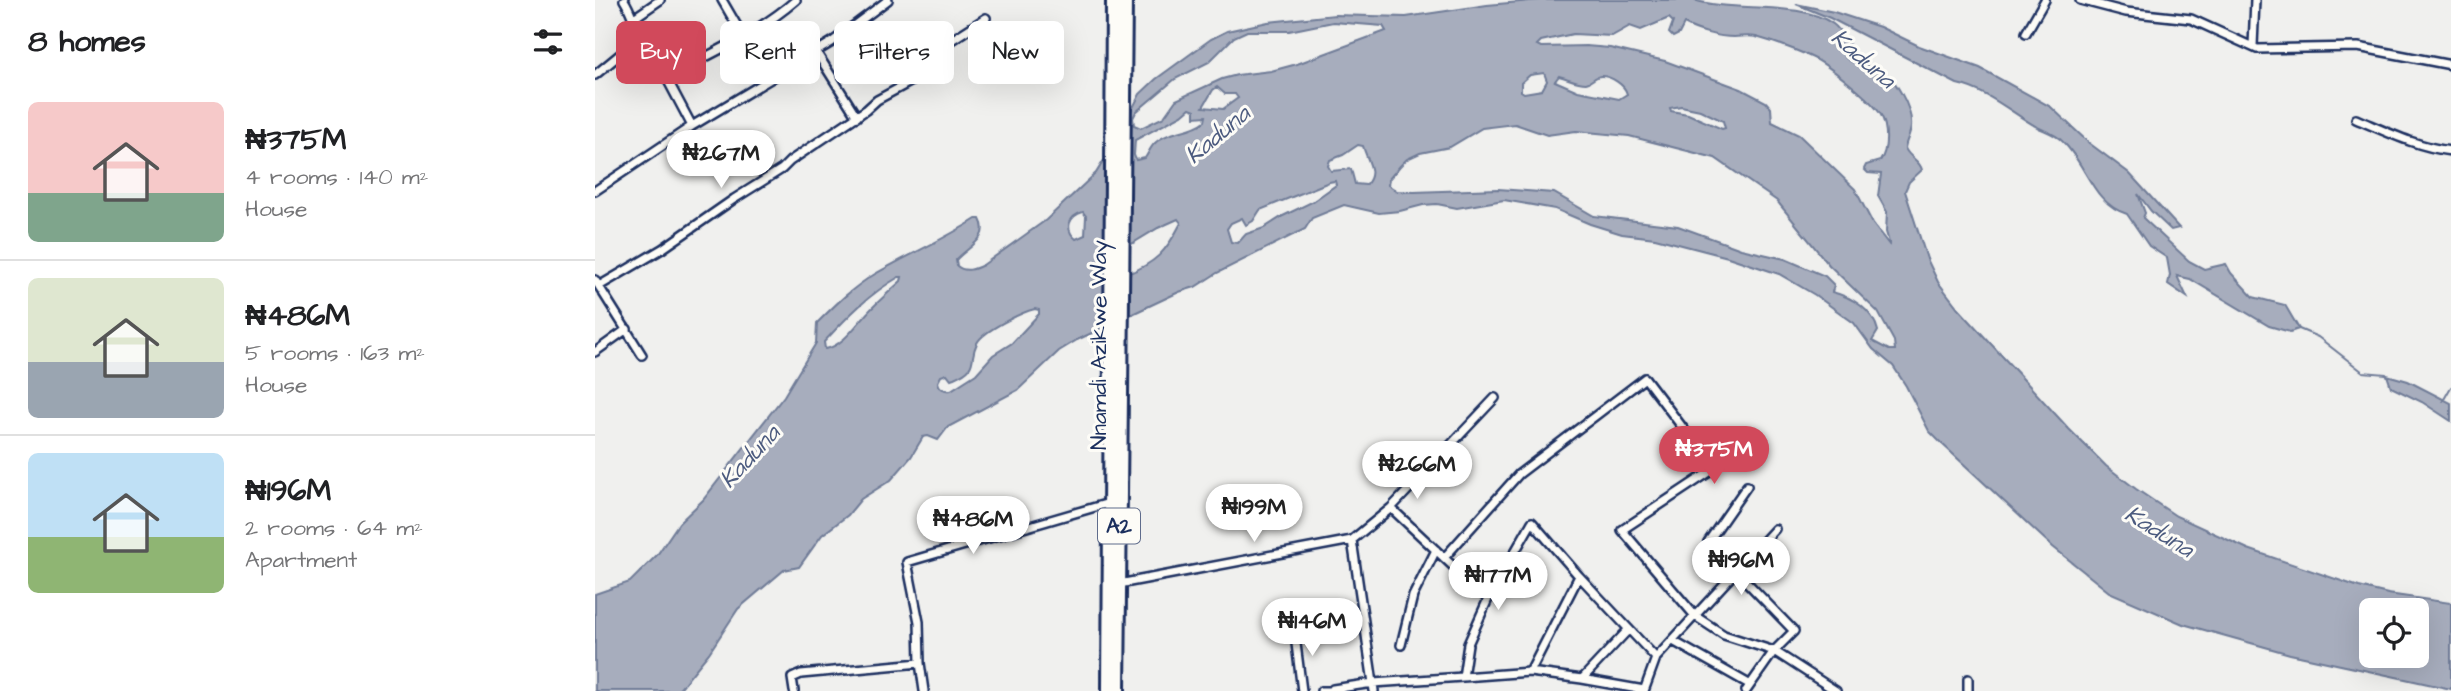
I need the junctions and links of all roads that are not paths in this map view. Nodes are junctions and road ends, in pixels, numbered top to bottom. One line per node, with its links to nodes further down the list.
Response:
1 (624, 0): 11 (street)
2 (660, 0): 11 (street)
3 (722, 0): 14 (street)
4 (796, 0): 15 (street)
5 (888, 0): 18 (street)
6 (1113, 0): 25 (highway, Nnamdi Azikwe Way / A2)
7 (1125, 0): 25 (highway, Nnamdi Azikwe Way / A2)
8 (2045, 0): 16 (street)
9 (2080, 0): 17 (street)
10 (2255, 0): 17 (street)
11 (634, 18): 13 (street)
12 (986, 18): 26 (street)
13 (635, 21)
14 (734, 21)
15 (769, 21)
16 (2026, 33)
17 (2253, 46): 21 (street)
18 (820, 48)
19 (616, 58): 22 (street)
20 (820, 58): 26 (street)
21 (2451, 65)
22 (595, 75)
23 (669, 84): 28 (street)
24 (760, 84): 28 (street)
25 (1117, 104): 35 (highway, Nnamdi Azikwe Way / A2)
26 (857, 117): 31 (street)
27 (2356, 119): 29 (street)
28 (692, 126): 30 (street)
29 (2451, 150)
30 (595, 191)
31 (597, 283): 32 (street)
32 (627, 329): 33 (street); 34 (street)
33 (595, 352)
34 (642, 355)
35 (1115, 361): 38 (highway, Nnamdi Azikwe Way / A2); 46 (highway, Nnamdi Azikwe Way / A2)
36 (1495, 398): 39 (street)
37 (1747, 486): 44 (street)
38 (1109, 503): 55 (street); 66 (highway, Nnamdi Azikwe Way / A2)
39 (1391, 509): 41 (street); 42 (street)
40 (1775, 529): 44 (street)
41 (1352, 540): 46 (street); 60 (street)
42 (1436, 550): 43 (street); 52 (street)
43 (1444, 558): 47 (street); 48 (street)
44 (1736, 572): 48 (street); 53 (street)
45 (1579, 576): 47 (street); 50 (street); 56 (street)
46 (1119, 584): 67 (highway, Nnamdi Azikwe Way / A2)
47 (1488, 599): 57 (street)
48 (1695, 616): 51 (street); 53 (street)
49 (1294, 628): 68 (street)
50 (1629, 629): 54 (street); 58 (street)
51 (1673, 641): 54 (street); 61 (street)
52 (1401, 645)
53 (1774, 651): 61 (street); 70 (street)
54 (1656, 658): 63 (street)
55 (920, 663): 64 (street); 65 (street)
56 (1530, 672): 57 (street); 58 (street)
57 (1463, 677): 60 (street)
58 (1582, 678): 63 (street)
59 (1968, 679): 71 (street)
60 (1374, 687): 62 (street)
61 (1748, 687)
62 (1333, 690): 69 (street)
63 (1644, 690)
64 (794, 691)
65 (924, 691)
66 (1109, 691)
67 (1118, 691)
68 (1301, 691)
69 (1321, 691)
70 (1836, 691)
71 (1968, 691)

